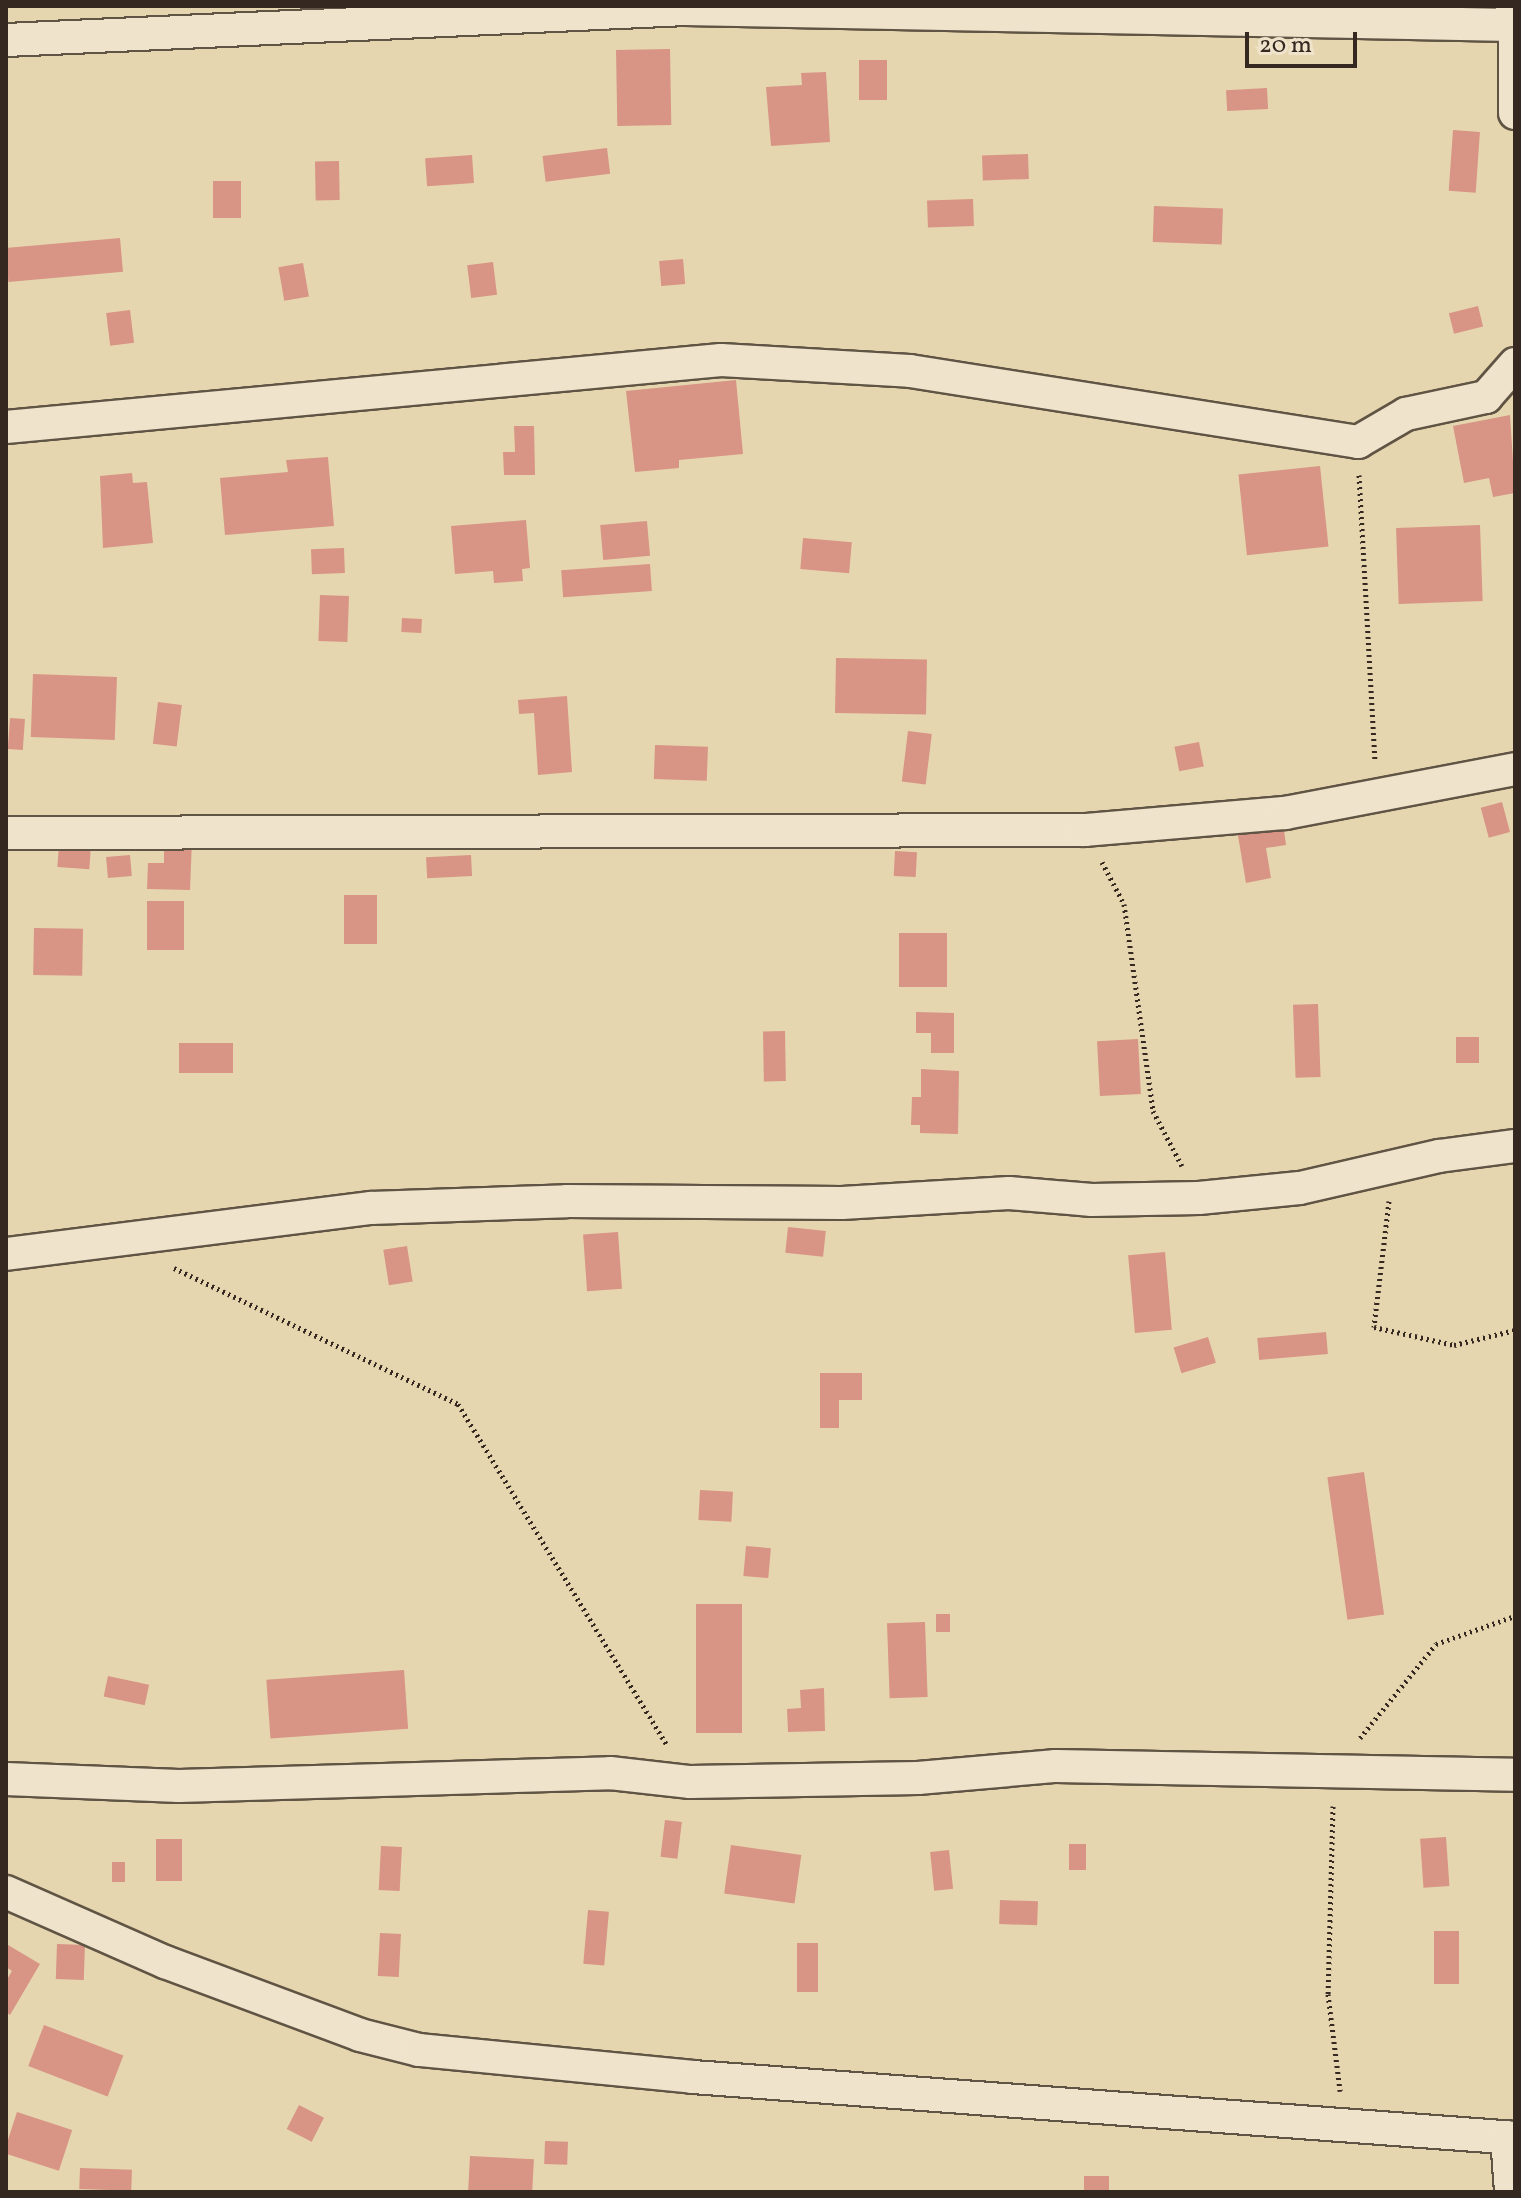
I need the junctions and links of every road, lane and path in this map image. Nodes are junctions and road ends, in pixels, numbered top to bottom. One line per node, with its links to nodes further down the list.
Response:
1 (685, 8): 2 (street); 3 (street)
2 (1513, 19): 4 (street)
3 (6, 40)
4 (1515, 113)
5 (1515, 364): 7 (street)
6 (6, 427): 7 (street)
7 (1358, 442): 9 (path)
8 (1515, 769): 9 (street)
9 (1378, 797): 10 (street)
10 (1085, 830): 11 (street); 14 (path)
11 (6, 833)
12 (1515, 1146): 13 (street)
13 (1392, 1170): 14 (street); 17 (path)
14 (1199, 1198): 15 (street)
15 (6, 1254)
16 (170, 1266): 22 (path)
17 (1515, 1330)
18 (1515, 1616): 19 (path)
19 (1332, 1773): 20 (street); 22 (street); 24 (path)
20 (1515, 1775)
21 (6, 1779): 22 (street)
22 (690, 1782)
23 (6, 1892): 24 (street)
24 (1342, 2124): 25 (street)
25 (1511, 2137): 26 (street)
26 (1511, 2192)

